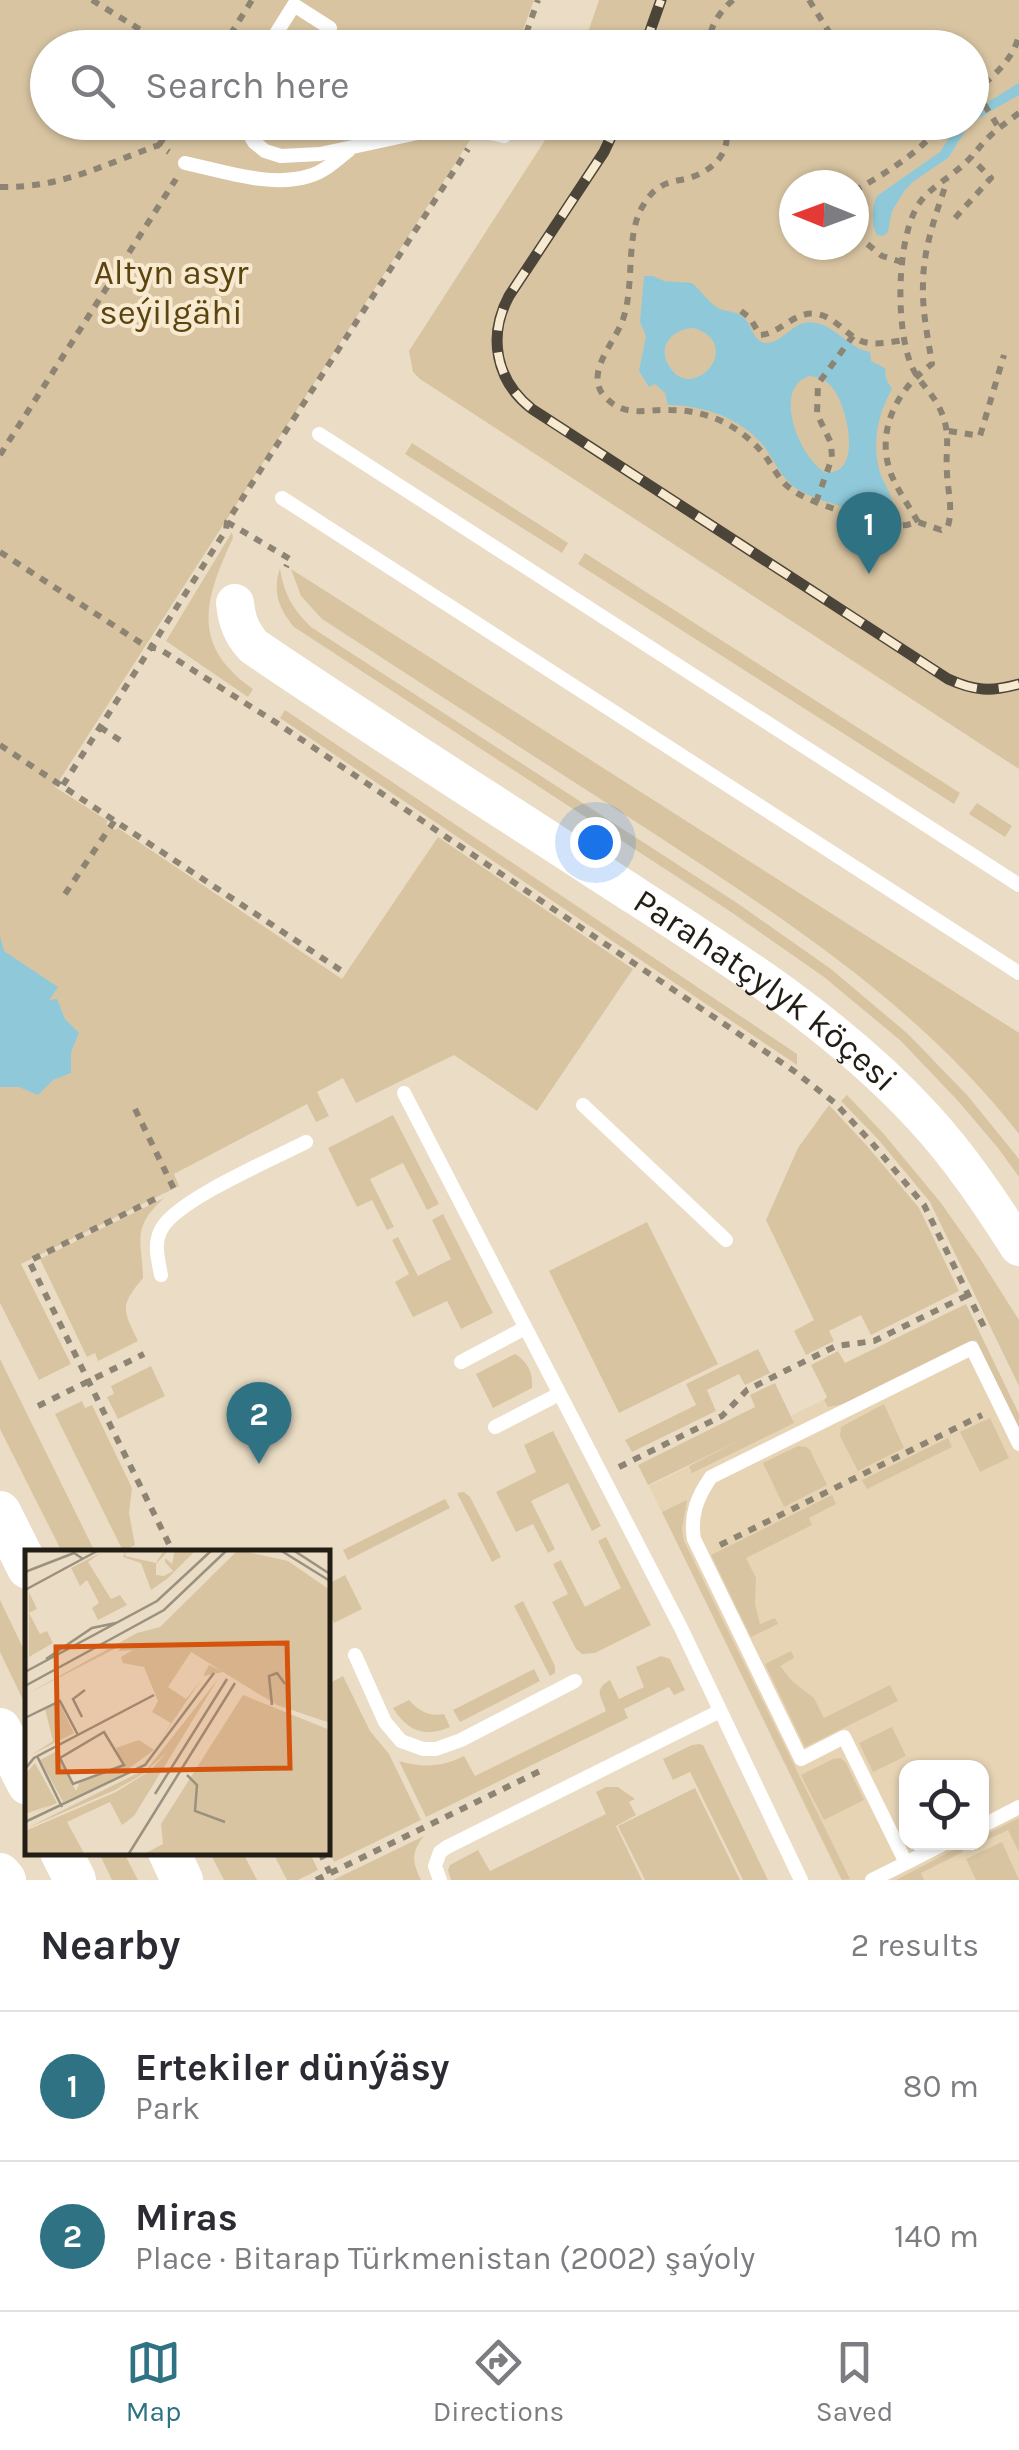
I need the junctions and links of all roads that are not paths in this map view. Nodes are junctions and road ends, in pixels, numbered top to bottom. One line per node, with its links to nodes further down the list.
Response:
1 (330, 28): 2 (lane)
2 (278, 30)
3 (253, 140): 5 (lane)
4 (385, 140): 5 (lane)
5 (353, 147): 6 (lane)
6 (185, 164)
7 (319, 434): 10 (lane)
8 (282, 498): 11 (lane)
9 (236, 602): 16 (street, Parahatçylyk köçesi)
10 (1019, 885)
11 (1019, 973)
12 (404, 1094): 18 (lane)
13 (584, 1105): 15 (lane)
14 (306, 1142): 17 (lane)
15 (726, 1240)
16 (1019, 1246)
17 (162, 1274)
18 (525, 1328): 19 (lane); 20 (lane)
19 (461, 1362)
20 (559, 1394): 21 (lane); 27 (lane)
21 (495, 1427)
22 (1019, 1444): 35 (lane)
23 (0, 1512): 24 (main road)
24 (25, 1562)
25 (355, 1655): 26 (lane)
26 (575, 1681)
27 (720, 1711): 40 (lane); 41 (lane)
28 (0, 1728): 29 (main road)
29 (25, 1778)
30 (1019, 1807): 31 (lane)
31 (989, 1822)
32 (931, 1850): 35 (lane)
33 (62, 1855): 38 (main road)
34 (170, 1855): 39 (main road)
35 (906, 1863): 42 (lane)
36 (0, 1874): 37 (main road)
37 (5, 1880)
38 (75, 1880)
39 (182, 1880)
40 (440, 1880)
41 (801, 1880)
42 (872, 1880)

